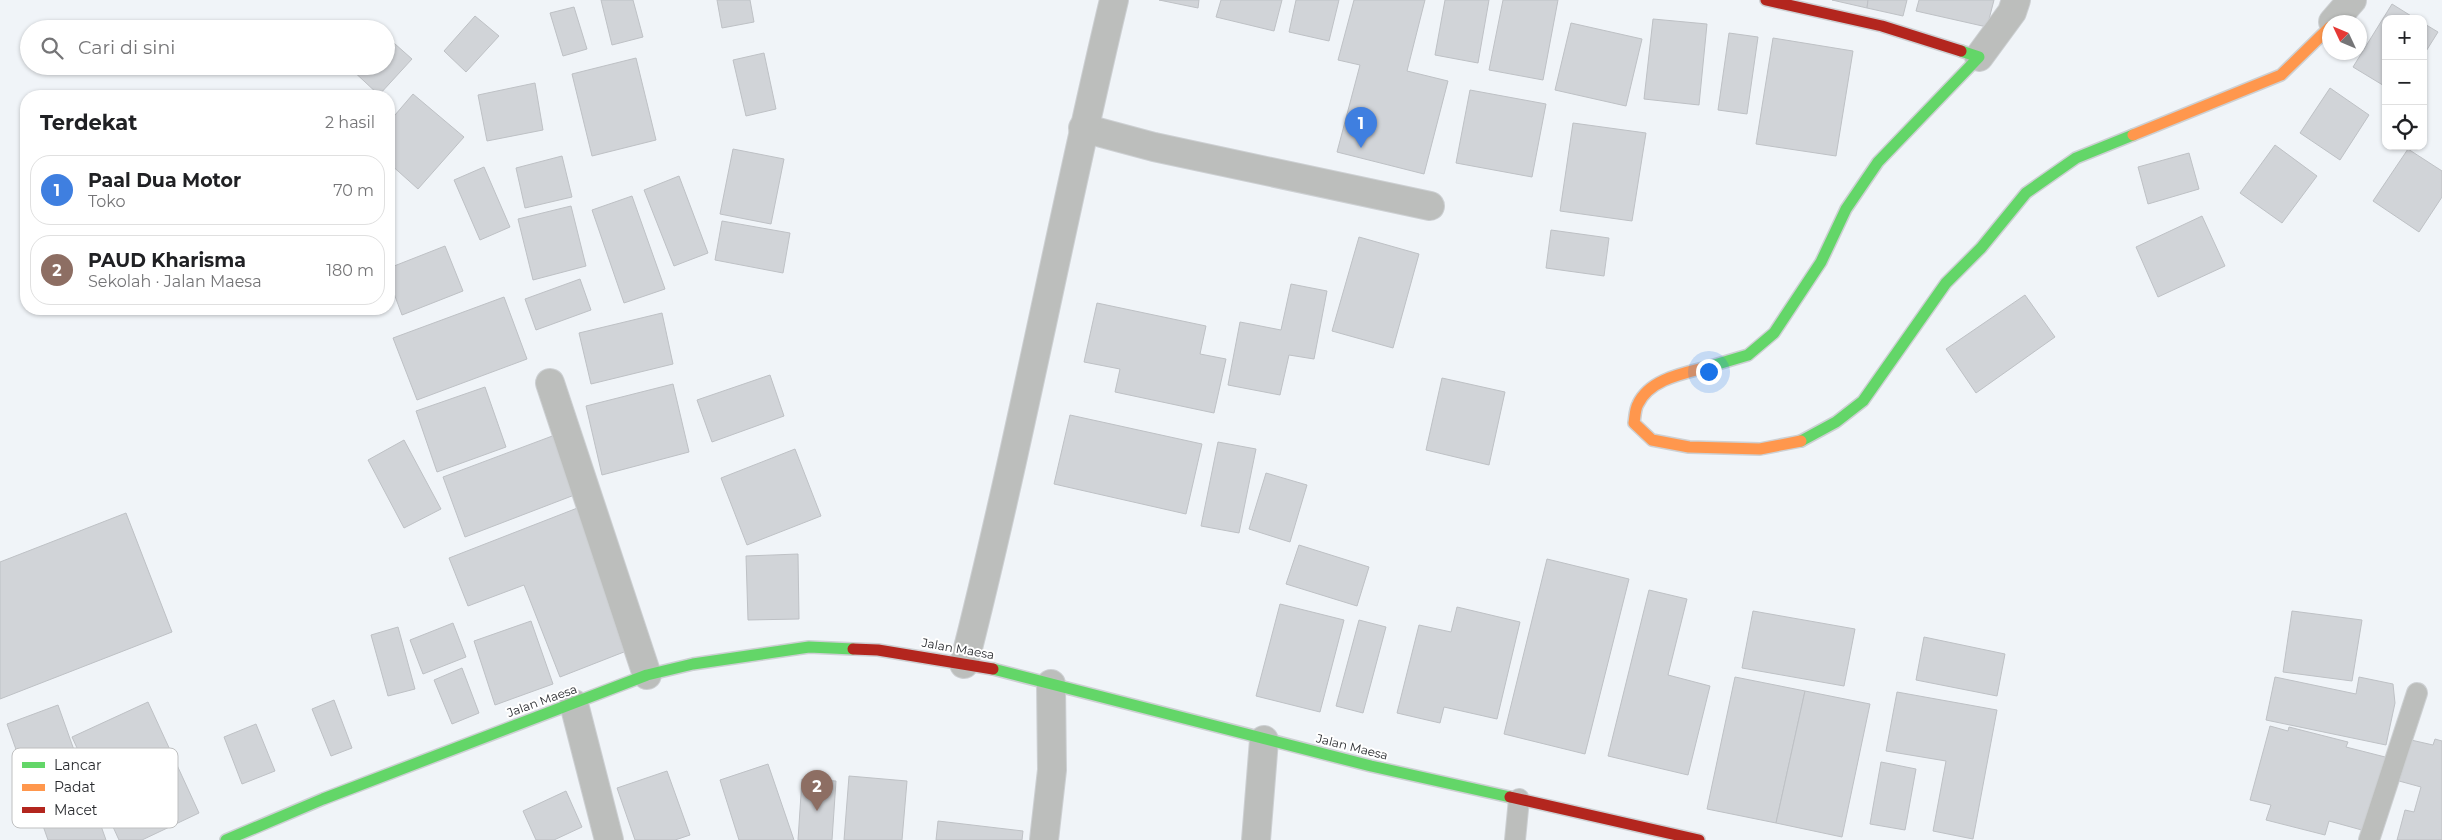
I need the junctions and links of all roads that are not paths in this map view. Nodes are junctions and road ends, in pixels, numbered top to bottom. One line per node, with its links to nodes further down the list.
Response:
1 (1114, 0): 8 (street)
2 (1766, 0): 7 (street)
3 (2016, 0): 7 (street)
4 (2352, 0): 5 (street)
5 (2340, 15)
6 (2322, 35): 7 (street)
7 (1979, 57)
8 (1083, 128): 9 (street); 11 (street)
9 (1430, 206)
10 (550, 382): 12 (street)
11 (964, 664): 12 (street, Jalan Maesa); 13 (street, Jalan Maesa)
12 (646, 676): 15 (street, Jalan Maesa)
13 (1051, 684): 16 (street, Jalan Maesa); 20 (street)
14 (2418, 693): 24 (lane)
15 (574, 704): 18 (street, Jalan Maesa); 19 (street)
16 (1264, 740): 17 (street, Jalan Maesa); 21 (street)
17 (1520, 799): 22 (lane); 23 (street, Jalan Maesa)
18 (226, 840)
19 (609, 840)
20 (1044, 840)
21 (1256, 840)
22 (1515, 840)
23 (1699, 840)
24 (2369, 840)

